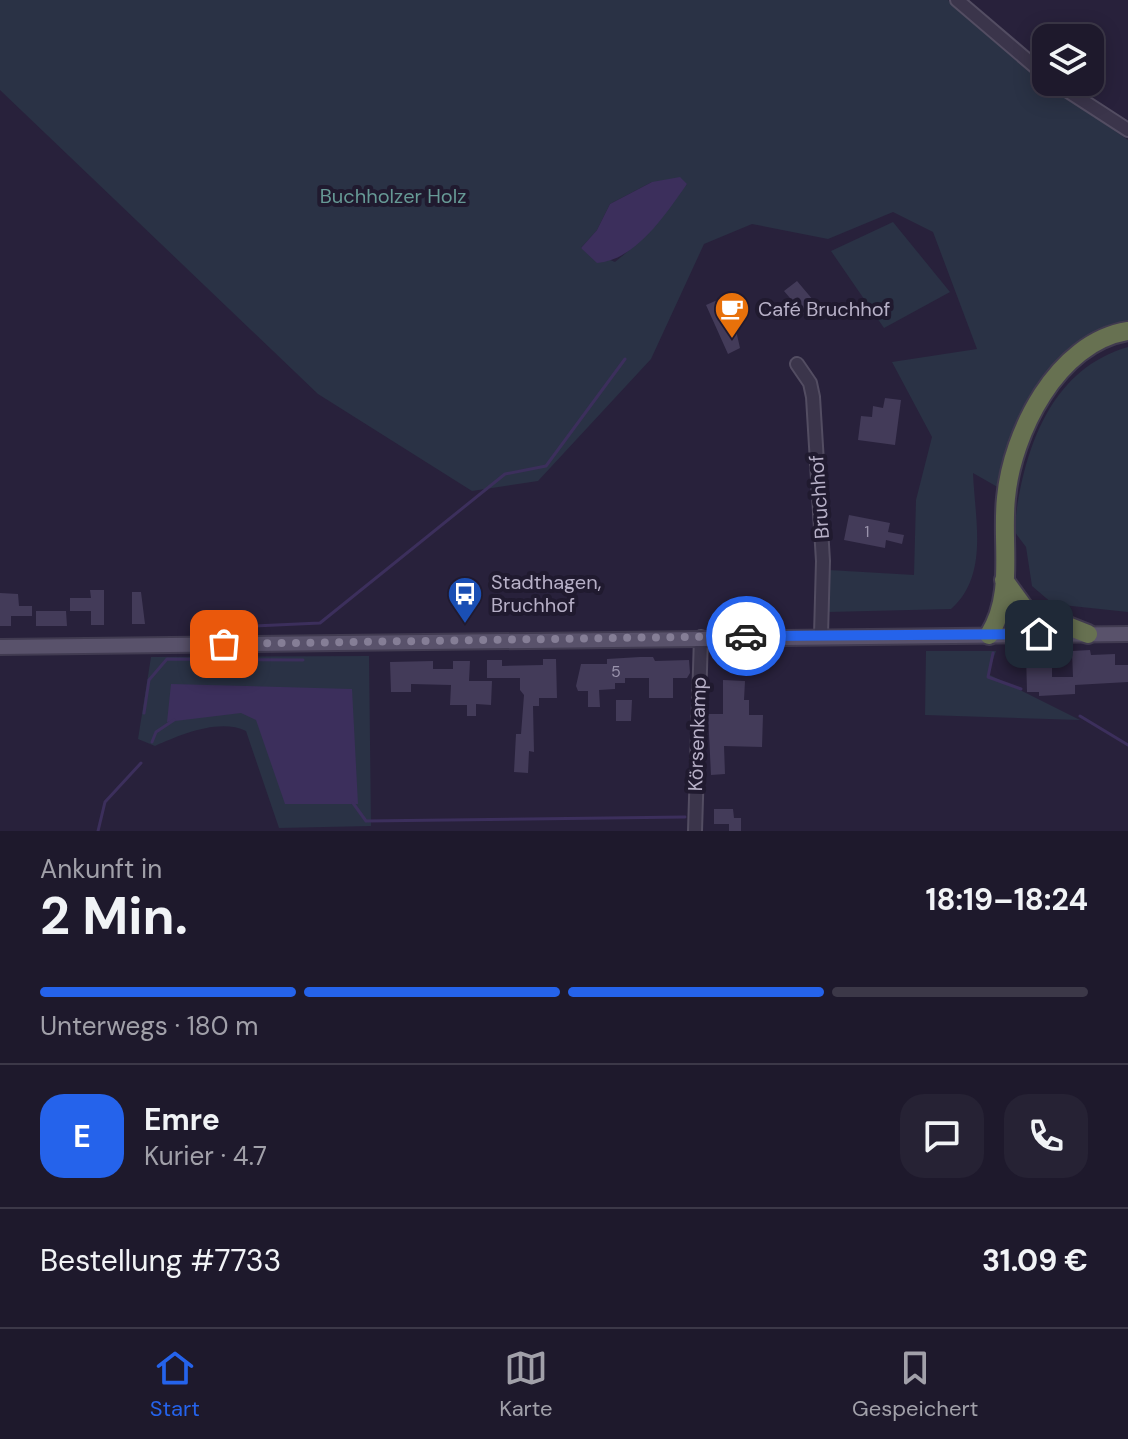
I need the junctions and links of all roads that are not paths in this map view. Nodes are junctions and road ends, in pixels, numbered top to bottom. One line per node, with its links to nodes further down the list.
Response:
1 (957, 0): 2 (street)
2 (1032, 64)
3 (1076, 96): 4 (street)
4 (1128, 130)
5 (1125, 332): 7 (highway)
6 (802, 369): 10 (street, Bruchhof)
7 (1004, 580): 8 (highway); 11 (highway)
8 (1088, 634): 9 (main road); 11 (main road)
9 (1128, 634)
10 (821, 635): 11 (main road); 12 (main road)
11 (989, 635)
12 (701, 637): 13 (main road); 14 (street, Körsenkamp)
13 (0, 647)
14 (695, 831)

